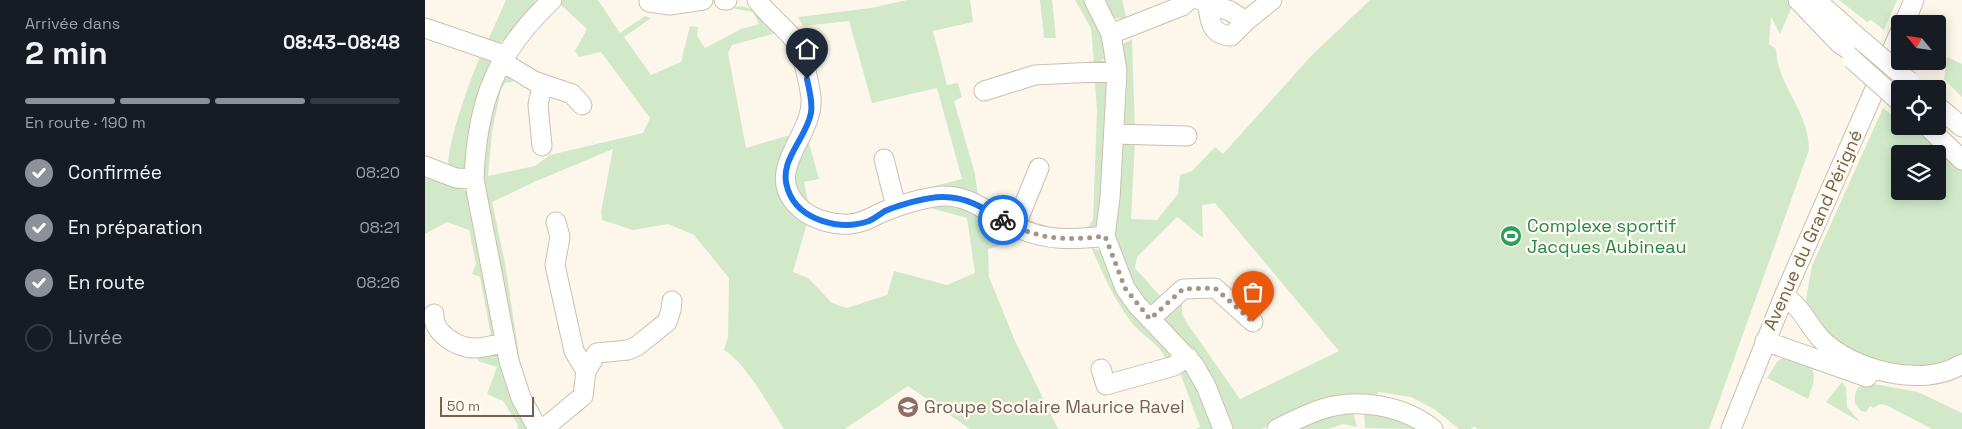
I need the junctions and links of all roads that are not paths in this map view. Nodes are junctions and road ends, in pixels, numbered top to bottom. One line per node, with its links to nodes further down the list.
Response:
1 (551, 0): 17 (street)
2 (703, 0): 10 (street)
3 (757, 0): 37 (street)
4 (1094, 0): 14 (street)
5 (1189, 0): 14 (street)
6 (1272, 0): 11 (street)
7 (1798, 0): 15 (street)
8 (1816, 0): 15 (street)
9 (1914, 0): 12 (street)
10 (649, 2)
11 (1204, 2)
12 (1908, 15)
13 (425, 28): 17 (street)
14 (1111, 34): 18 (street)
15 (1856, 51): 19 (street); 22 (street, bridge)
16 (1891, 52): 41 (street, Avenue du Grand Périgné)
17 (502, 58): 20 (street); 36 (street)
18 (1117, 71): 21 (street); 27 (street)
19 (1898, 80)
20 (542, 85): 23 (street); 30 (street)
21 (984, 92)
22 (1891, 92)
23 (581, 105)
24 (1946, 114): 25 (street)
25 (1962, 127)
26 (1946, 133): 31 (street)
27 (1114, 134): 29 (street); 40 (street)
28 (1936, 135): 33 (street)
29 (1187, 136)
30 (542, 146)
31 (1962, 148)
32 (884, 159): 37 (street)
33 (1962, 160)
34 (425, 166): 36 (street)
35 (1039, 168): 39 (street)
36 (474, 180): 47 (street)
37 (896, 208): 39 (street)
38 (556, 222): 51 (street)
39 (1015, 227): 40 (street)
40 (1105, 236): 44 (street)
41 (1784, 296): 46 (street, Avenue du Grand Périgné); 49 (street)
42 (672, 301): 51 (street)
43 (434, 314): 47 (street)
44 (1150, 319): 45 (street); 48 (street)
45 (1253, 322)
46 (1765, 341): 52 (street); 58 (street, Avenue du Grand Périgné)
47 (505, 342): 53 (street)
48 (1188, 356): 50 (street); 55 (street)
49 (1962, 364)
50 (1101, 369)
51 (586, 371): 54 (street)
52 (1962, 376)
53 (538, 429)
54 (543, 429)
55 (1223, 429)
56 (1277, 429): 57 (street)
57 (1433, 429)
58 (1731, 429)

